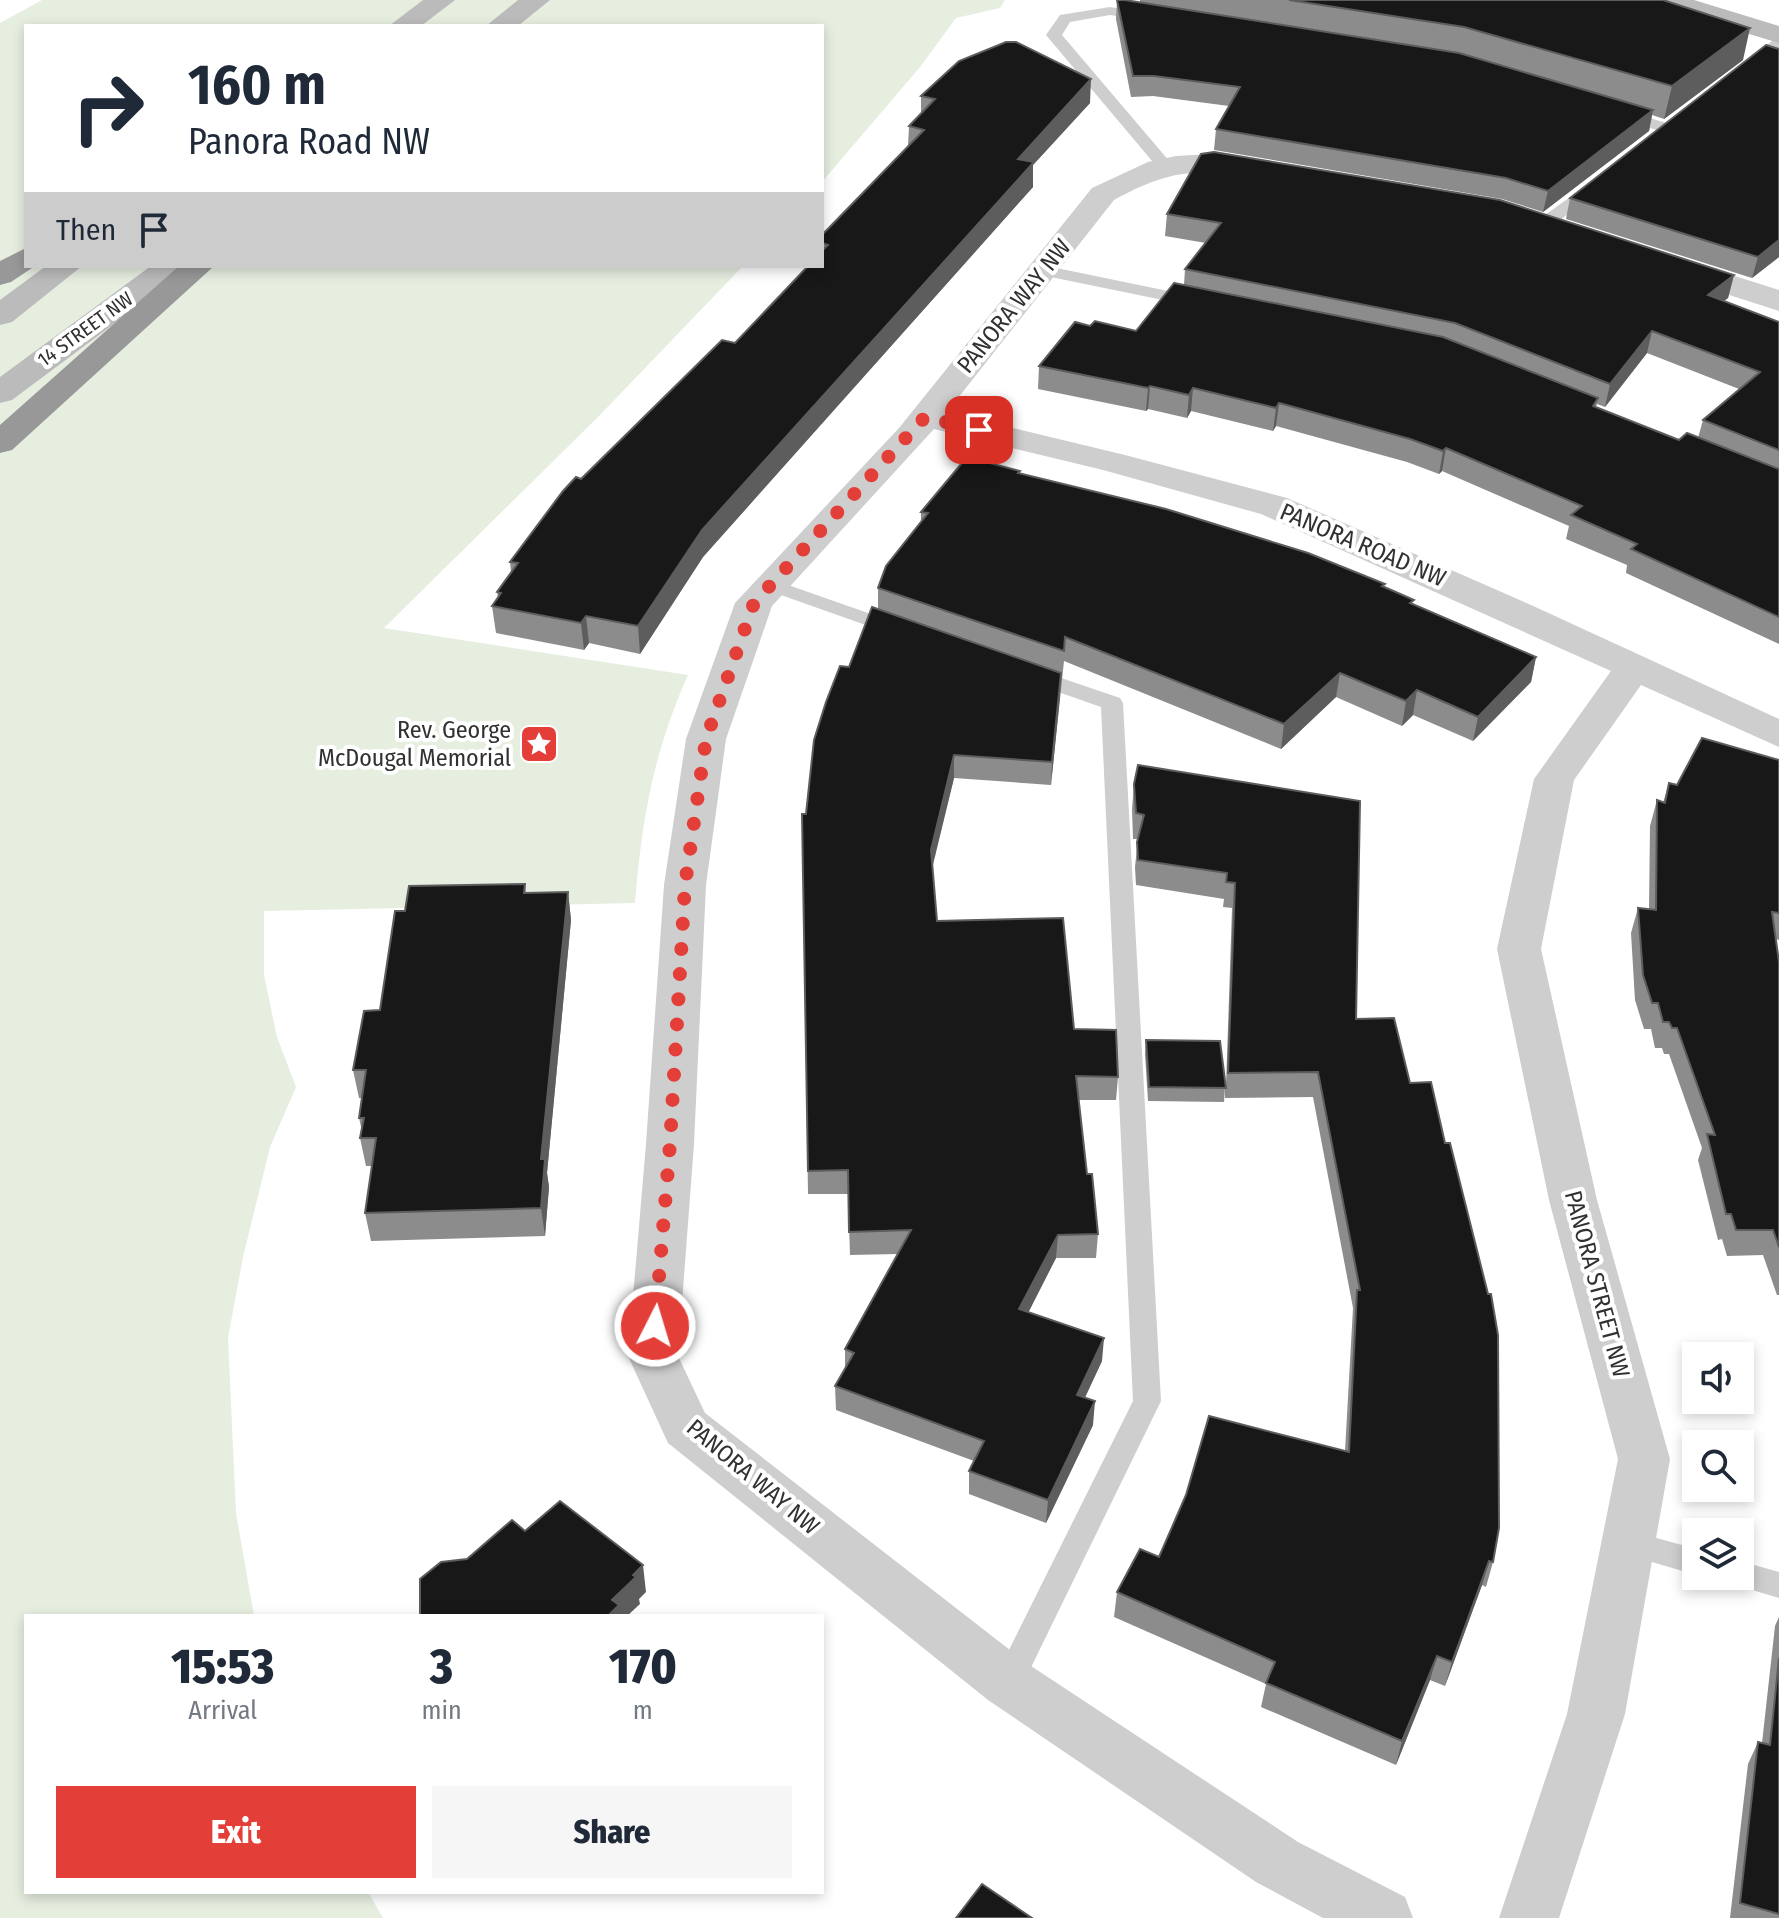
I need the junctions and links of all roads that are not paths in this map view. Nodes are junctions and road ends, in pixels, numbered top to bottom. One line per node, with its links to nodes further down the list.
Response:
1 (441, 0): 5 (street)
2 (536, 0): 6 (street)
3 (1666, 0): 7 (street)
4 (1158, 19): 12 (lane)
5 (406, 24)
6 (503, 24)
7 (1779, 35)
8 (1779, 41): 9 (lane)
9 (1730, 79)
10 (1607, 110): 11 (lane)
11 (1667, 128)
12 (1164, 165): 13 (street, PANORA WAY NW); 23 (street, PANORA WAY NW)
13 (1290, 175)
14 (1606, 176): 16 (lane)
15 (1502, 211): 16 (street)
16 (1544, 224): 17 (street)
17 (1588, 238)
18 (1632, 253): 25 (street)
19 (24, 259): 24 (highway)
20 (63, 268): 27 (street)
21 (168, 268): 28 (street, 14 STREET NW)
22 (196, 268): 30 (highway)
23 (1042, 270): 26 (lane); 29 (street, PANORA WAY NW)
24 (0, 275)
25 (1779, 301)
26 (1213, 305)
27 (0, 315)
28 (0, 393)
29 (925, 417): 31 (street, PANORA WAY NW); 33 (street, PANORA ROAD NW)
30 (0, 443)
31 (771, 585): 32 (lane); 40 (street, PANORA WAY NW)
32 (919, 637)
33 (1634, 666): 35 (street, PANORA ROAD NW); 36 (street, PANORA STREET NW)
34 (1008, 667): 40 (lane)
35 (1779, 734)
36 (1628, 1543): 37 (lane); 42 (street, PANORA STREET NW)
37 (1682, 1558)
38 (1754, 1578): 39 (lane)
39 (1779, 1585)
40 (1008, 1682): 41 (street, PANORA WAY NW)
41 (1383, 1918)
42 (1529, 1918)

